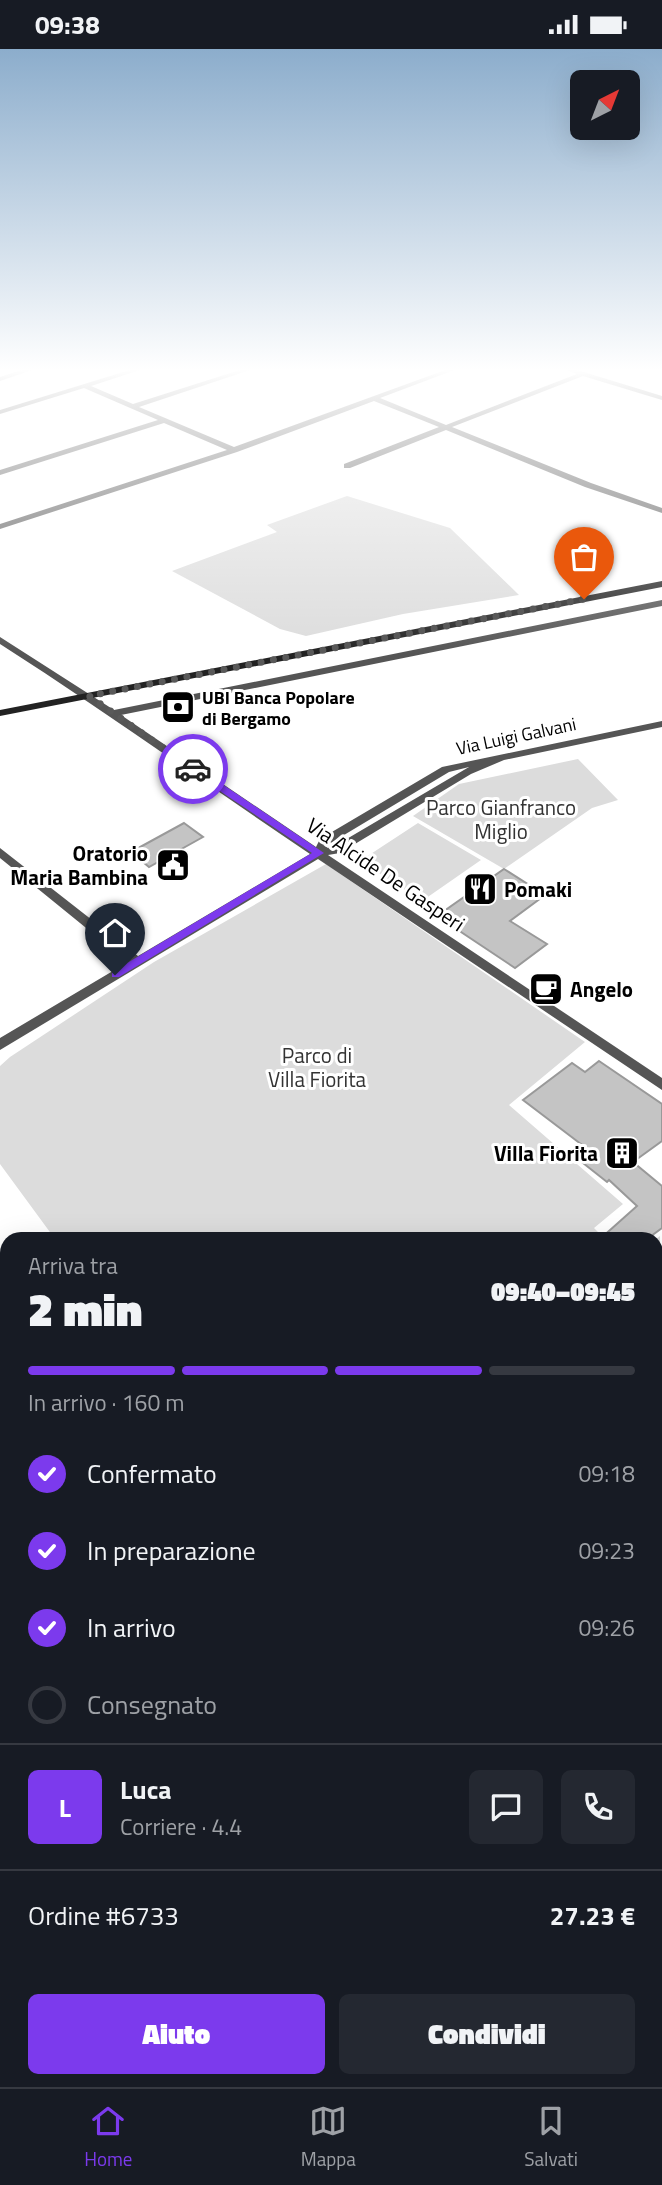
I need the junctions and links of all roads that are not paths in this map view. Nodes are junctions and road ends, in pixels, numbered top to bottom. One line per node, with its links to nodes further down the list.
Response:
1 (28, 464): 6 (street)
2 (191, 464): 8 (street)
3 (352, 464): 5 (street)
4 (538, 464): 7 (street)
5 (347, 466)
6 (0, 473)
7 (662, 510)
8 (0, 527)
9 (662, 584): 12 (main road)
10 (662, 603): 14 (street)
11 (0, 640): 12 (street, Via Alcide De Gasperi)
12 (89, 696): 13 (main road); 14 (street, Via Alcide De Gasperi)
13 (0, 713)
14 (113, 713): 17 (street, Via Alcide De Gasperi)
15 (662, 724): 17 (street, Via Luigi Galvani)
16 (0, 852): 18 (street)
17 (319, 853): 18 (street, Via Luigi Galvani); 20 (street, Via Alcide De Gasperi)
18 (136, 962): 19 (street, Via Luigi Galvani)
19 (0, 1045)
20 (662, 1085)

